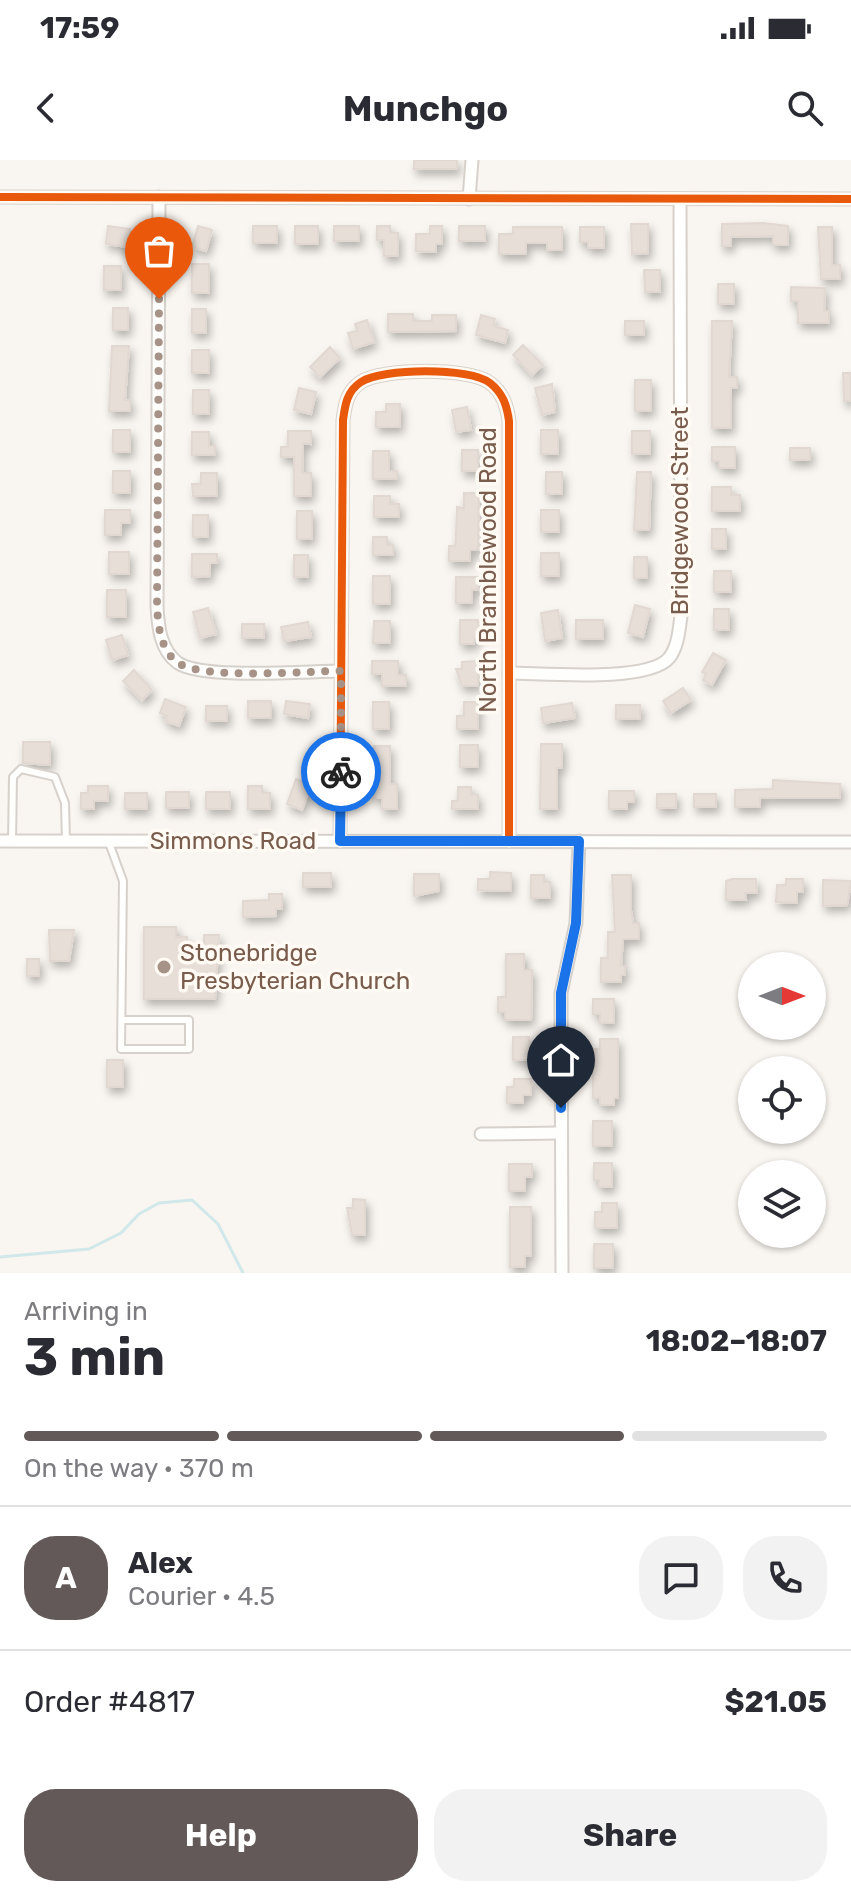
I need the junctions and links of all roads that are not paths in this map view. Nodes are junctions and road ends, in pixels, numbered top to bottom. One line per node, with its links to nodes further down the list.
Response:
1 (472, 160): 4 (street)
2 (0, 197): 3 (street)
3 (159, 197): 4 (street); 7 (street)
4 (469, 199): 5 (street)
5 (680, 199): 6 (street); 8 (street, Bridgewood Street)
6 (851, 199)
7 (341, 671): 8 (street, North Bramblewood Road); 12 (street, North Bramblewood Road)
8 (509, 673): 13 (street, North Bramblewood Road)
9 (108, 840): 11 (street, Simmons Road); 12 (street, Simmons Road); 16 (lane)
10 (6, 841): 11 (street, Simmons Road); 11 (lane)
11 (66, 841)
12 (340, 841): 13 (street, Simmons Road)
13 (509, 841): 14 (street, Simmons Road)
14 (579, 841): 15 (street, Simmons Road); 17 (street)
15 (851, 842)
16 (122, 1020): 16 (lane)
17 (561, 1133): 18 (street); 19 (street)
18 (481, 1134)
19 (562, 1273)

